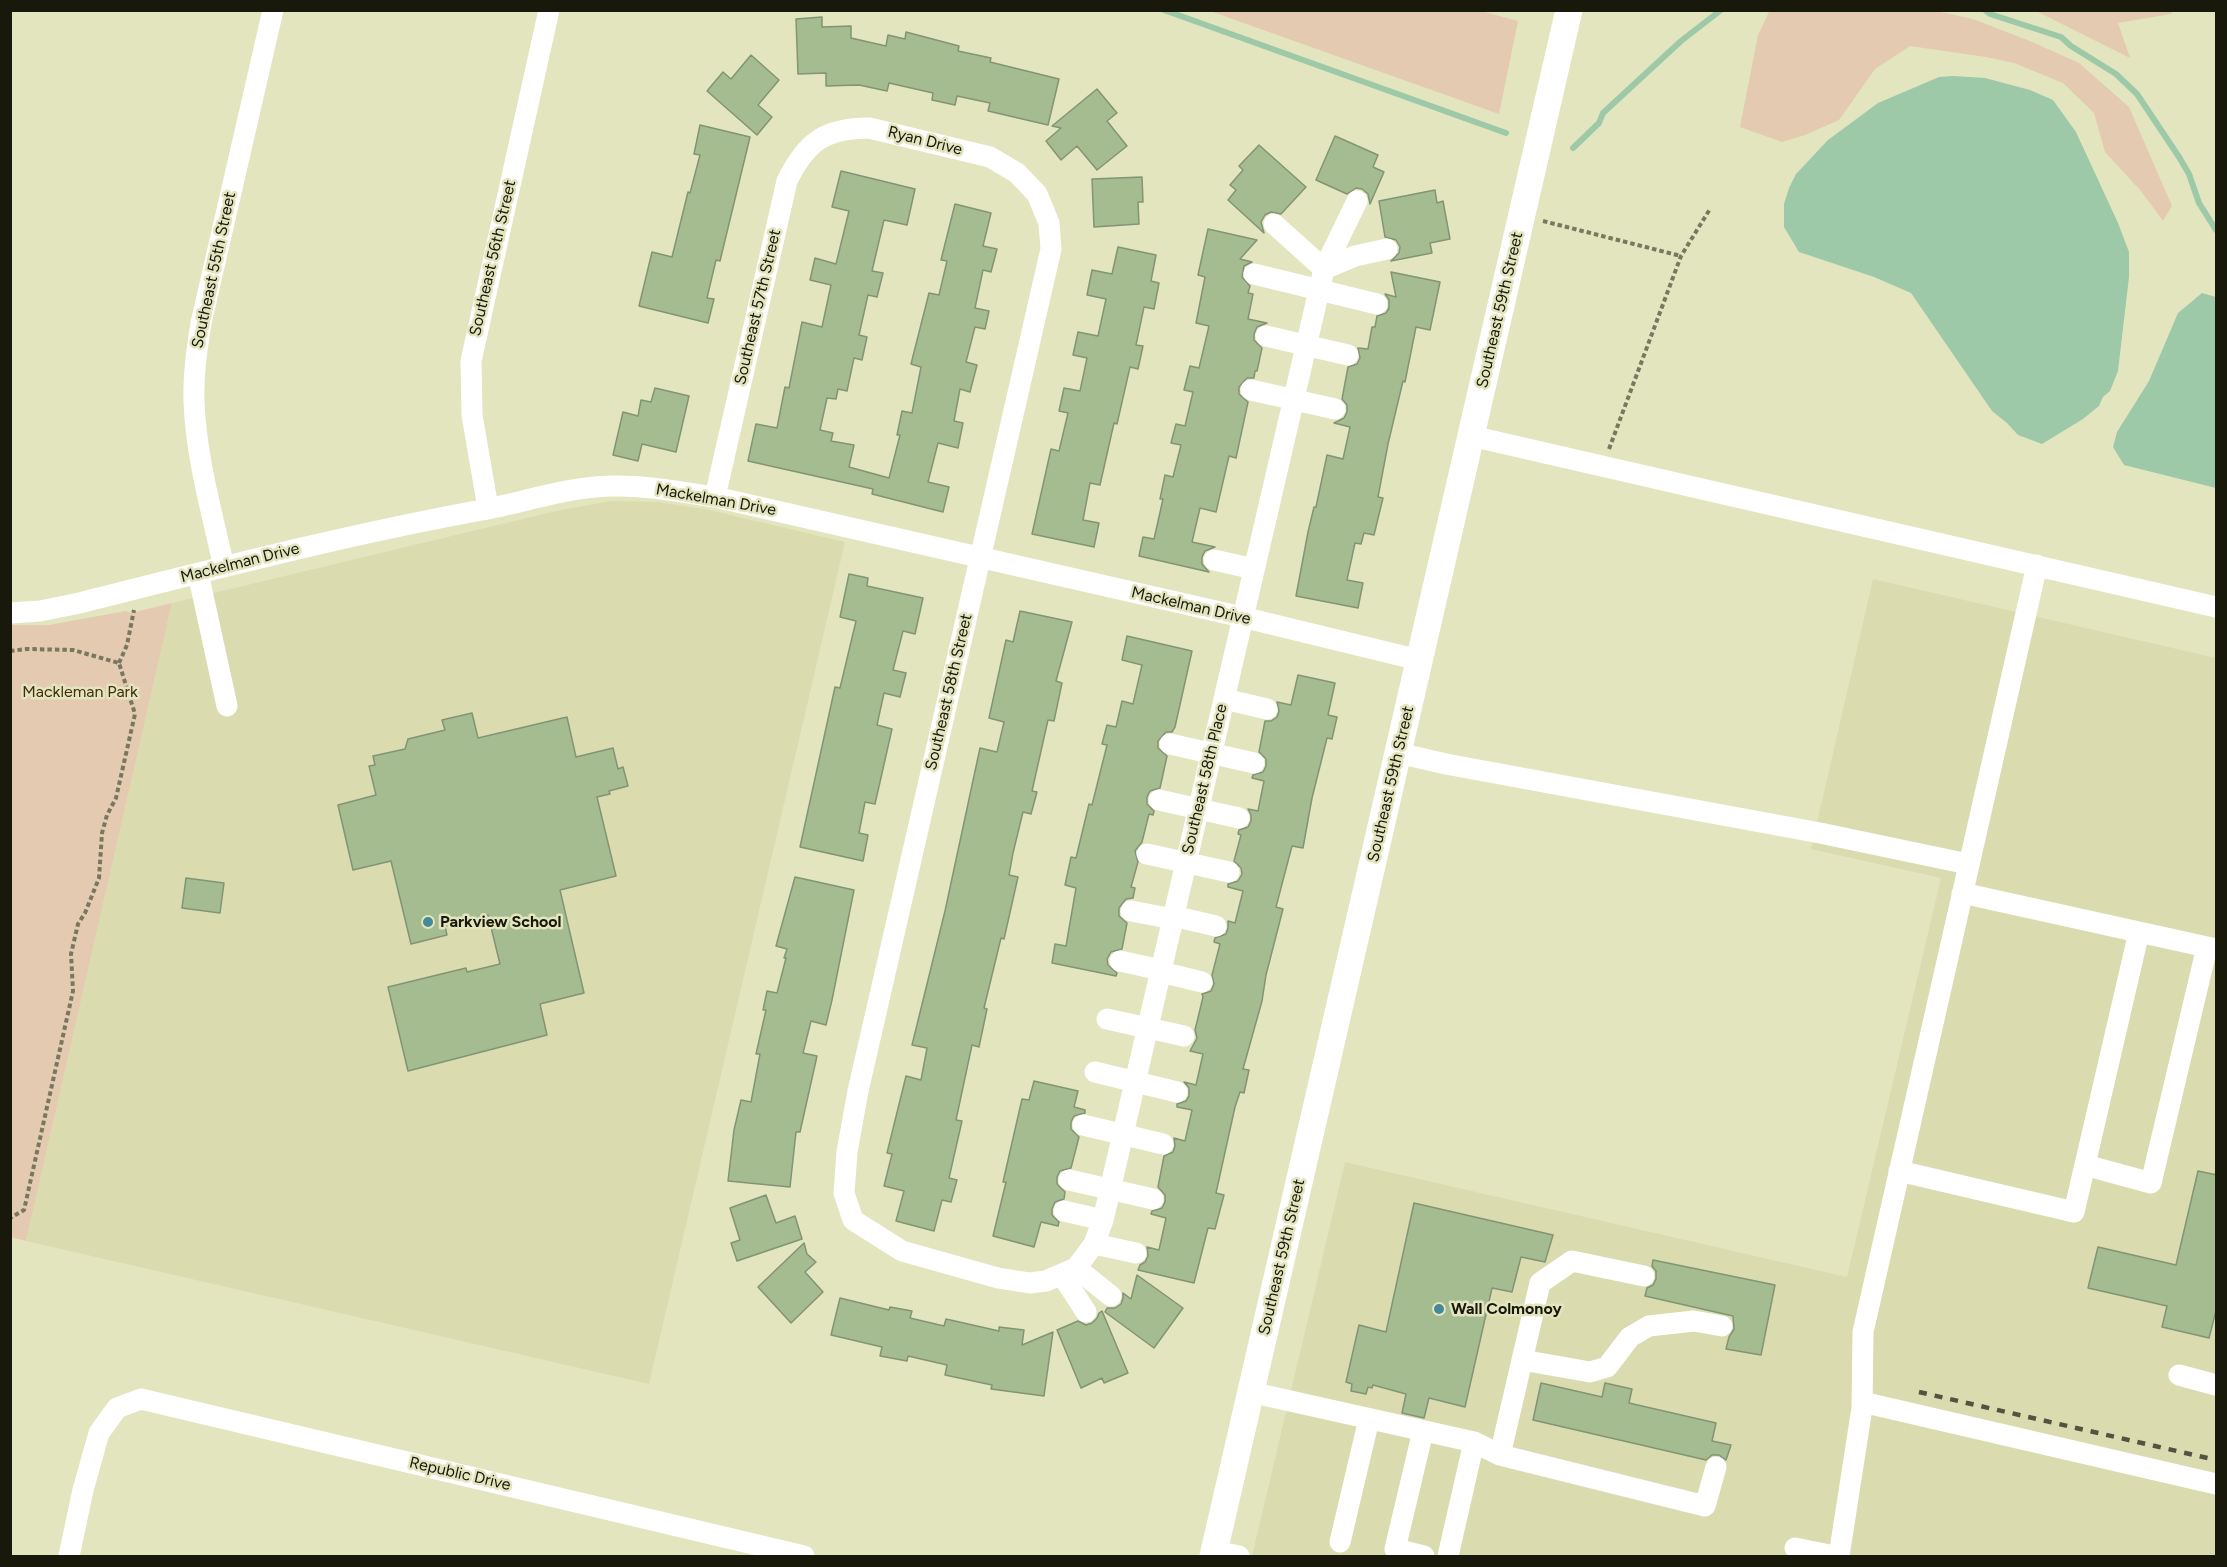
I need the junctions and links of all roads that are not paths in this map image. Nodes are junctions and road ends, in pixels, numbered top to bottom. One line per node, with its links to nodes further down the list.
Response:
1 (273, 10): 25 (street, Southeast 55th Street)
2 (549, 10): 21 (street, Southeast 56th Street)
3 (1569, 10): 19 (main road, Southeast 59th Street)
4 (830, 133): 5 (street, Ryan Drive); 20 (street, Southeast 57th Street)
5 (1017, 173): 22 (street, Southeast 58th Street)
6 (1357, 201): 9 (street, Southeast 58th Place)
7 (1274, 224): 9 (street)
8 (1387, 249): 9 (street)
9 (1324, 269): 11 (street, Southeast 58th Place)
10 (1254, 274): 11 (street)
11 (1319, 290): 12 (street); 14 (street, Southeast 58th Place)
12 (1377, 304)
13 (1266, 336): 14 (street)
14 (1306, 345): 15 (street); 17 (street, Southeast 58th Place)
15 (1348, 355)
16 (1251, 390): 17 (street)
17 (1293, 400): 18 (street); 26 (street, Southeast 58th Place)
18 (1335, 409)
19 (1471, 436): 24 (street); 31 (main road, Southeast 59th Street)
20 (715, 497): 21 (street, Mackelman Drive); 22 (street, Mackelman Drive)
21 (488, 508): 25 (street, Mackelman Drive)
22 (980, 557): 30 (street, Mackelman Drive); 73 (street, Southeast 58th Street)
23 (1214, 560): 26 (street)
24 (2037, 565): 28 (street); 44 (street)
25 (224, 567): 27 (street, Mackelman Drive)
26 (1254, 569): 30 (street, Southeast 58th Place)
27 (198, 573): 29 (street, Mackelman Drive); 33 (street)
28 (2217, 607)
29 (10, 613)
30 (1242, 617): 31 (street, Mackelman Drive); 32 (street, Southeast 58th Place)
31 (1419, 660): 37 (main road, Southeast 59th Street)
32 (1224, 699): 34 (street); 36 (street, Southeast 58th Place)
33 (227, 706)
34 (1266, 710)
35 (1170, 744): 36 (street)
36 (1211, 753): 38 (street); 40 (street, Southeast 58th Place)
37 (1398, 753): 44 (street); 81 (main road, Southeast 59th Street)
38 (1254, 763)
39 (1159, 800): 40 (street)
40 (1198, 808): 41 (street); 43 (street, Southeast 58th Place)
41 (1239, 818)
42 (1147, 854): 43 (street)
43 (1186, 862): 45 (street); 48 (street, Southeast 58th Place)
44 (1968, 864): 46 (street)
45 (1229, 872)
46 (1962, 893): 50 (street); 65 (street)
47 (1131, 911): 48 (street)
48 (1173, 918): 49 (street); 53 (street, Southeast 58th Place)
49 (1216, 926)
50 (2139, 932): 51 (street); 64 (street)
51 (2212, 948): 64 (street)
52 (1120, 961): 53 (street)
53 (1161, 971): 54 (street); 56 (street, Southeast 58th Place)
54 (1202, 982)
55 (1107, 1018): 56 (street)
56 (1148, 1028): 57 (street); 59 (street, Southeast 58th Place)
57 (1184, 1036)
58 (1095, 1072): 59 (street)
59 (1135, 1082): 60 (street); 62 (street, Southeast 58th Place)
60 (1177, 1092)
61 (1083, 1125): 62 (street)
62 (1123, 1135): 63 (street); 67 (street, Southeast 58th Place)
63 (1163, 1144)
64 (2085, 1165): 65 (street)
65 (1899, 1171): 82 (street)
66 (1069, 1180): 67 (street)
67 (1110, 1190): 68 (street); 70 (street, Southeast 58th Place)
68 (1153, 1199)
69 (1064, 1211): 70 (street)
70 (1103, 1220): 71 (street, Southeast 58th Place)
71 (1094, 1244): 72 (street); 73 (street, Southeast 58th Place)
72 (1136, 1253)
73 (1069, 1272): 75 (street); 76 (street)
74 (1644, 1276): 78 (street)
75 (1111, 1296)
76 (1086, 1312)
77 (1722, 1326): 78 (street)
78 (1522, 1360): 86 (street)
79 (2179, 1375): 80 (street)
80 (2217, 1385)
81 (1250, 1392): 83 (street); 91 (main road, Southeast 59th Street)
82 (1862, 1402): 88 (street); 97 (street)
83 (1369, 1419): 84 (street); 89 (street)
84 (1423, 1431): 85 (street); 94 (street)
85 (1474, 1442): 86 (street); 95 (street)
86 (1500, 1455): 87 (street)
87 (1716, 1467)
88 (2217, 1484)
89 (1340, 1542)
90 (1795, 1548): 96 (street)
91 (1222, 1555)
92 (69, 1557): 93 (street, Republic Drive)
93 (804, 1557)
94 (1424, 1557)
95 (1448, 1557)
96 (1834, 1557)
97 (1839, 1557)

